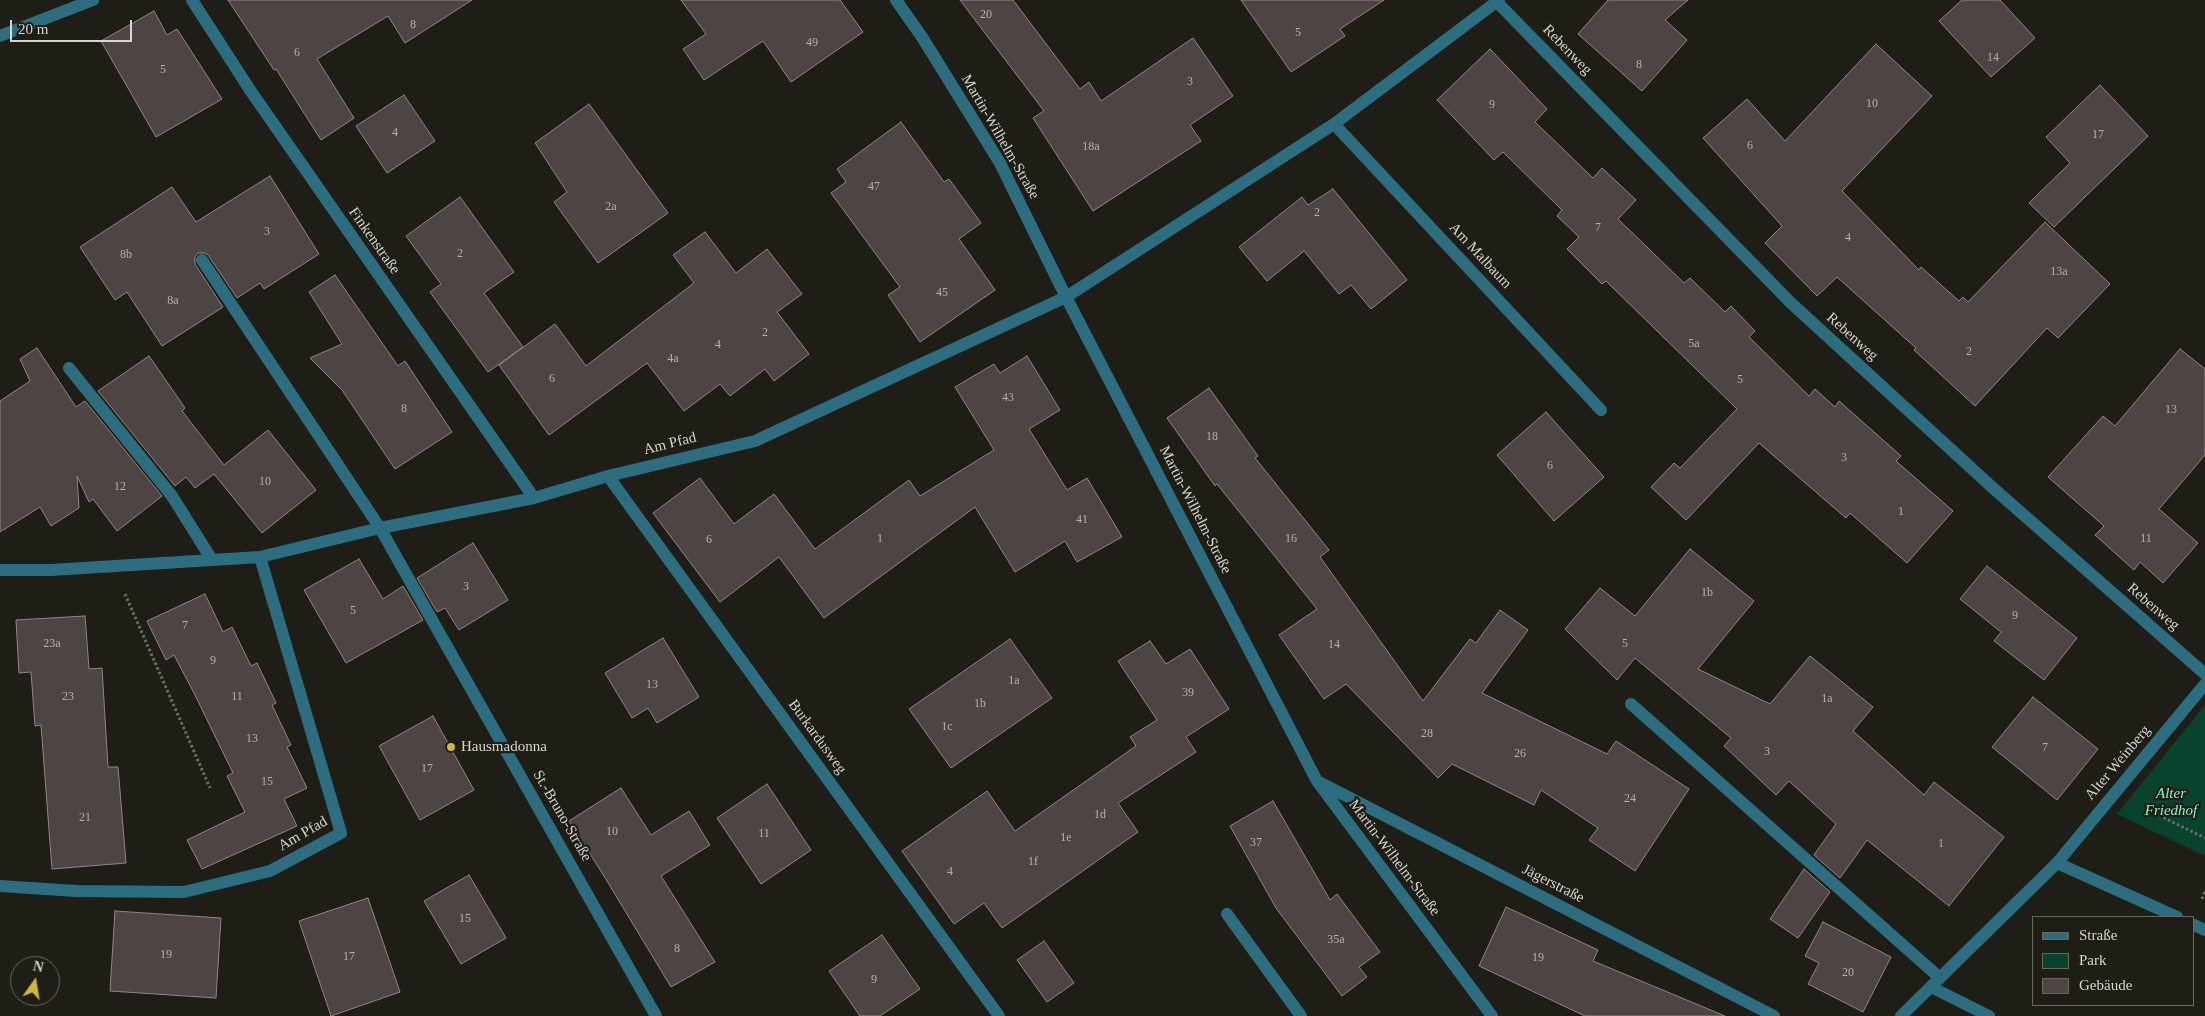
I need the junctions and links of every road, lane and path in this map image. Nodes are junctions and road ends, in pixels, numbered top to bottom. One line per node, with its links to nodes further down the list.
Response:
1 (93, 0): 5 (street)
2 (192, 0): 12 (street, Finkenstraße)
3 (896, 0): 8 (street, Martin-Wilhelm-Straße)
4 (1497, 1): 6 (street); 18 (street, Rebenweg)
5 (0, 36)
6 (1334, 124): 8 (street); 10 (street, Am Malbaum)
7 (202, 260): 13 (street, St.-Bruno-Straße)
8 (1066, 297): 11 (street, Am Pfad); 21 (street, Martin-Wilhelm-Straße)
9 (69, 368): 15 (street)
10 (1601, 410)
11 (608, 476): 12 (street, Am Pfad); 31 (street, Burkardusweg)
12 (534, 498): 13 (street, Am Pfad)
13 (380, 528): 14 (street, Am Pfad); 30 (street, St.-Bruno-Straße)
14 (260, 557): 15 (street, Am Pfad); 26 (street, Am Pfad)
15 (212, 560): 16 (street, Am Pfad)
16 (113, 566): 17 (street, Am Pfad); 22 (path)
17 (0, 570)
18 (2205, 674)
19 (2205, 684): 25 (street, Alter Weinberg)
20 (1631, 704): 29 (street)
21 (1317, 781): 33 (street, Martin-Wilhelm-Straße); 34 (street, Jägerstraße)
22 (210, 788)
23 (2150, 811): 24 (path)
24 (2205, 838)
25 (2057, 864): 28 (street); 29 (street, Alter Weinberg)
26 (0, 886)
27 (1227, 914): 32 (street)
28 (2175, 916)
29 (1936, 982): 35 (street, Alter Weinberg); 36 (street)
30 (656, 1016)
31 (999, 1016)
32 (1301, 1016)
33 (1492, 1016)
34 (1774, 1016)
35 (1901, 1016)
36 (1989, 1016)

